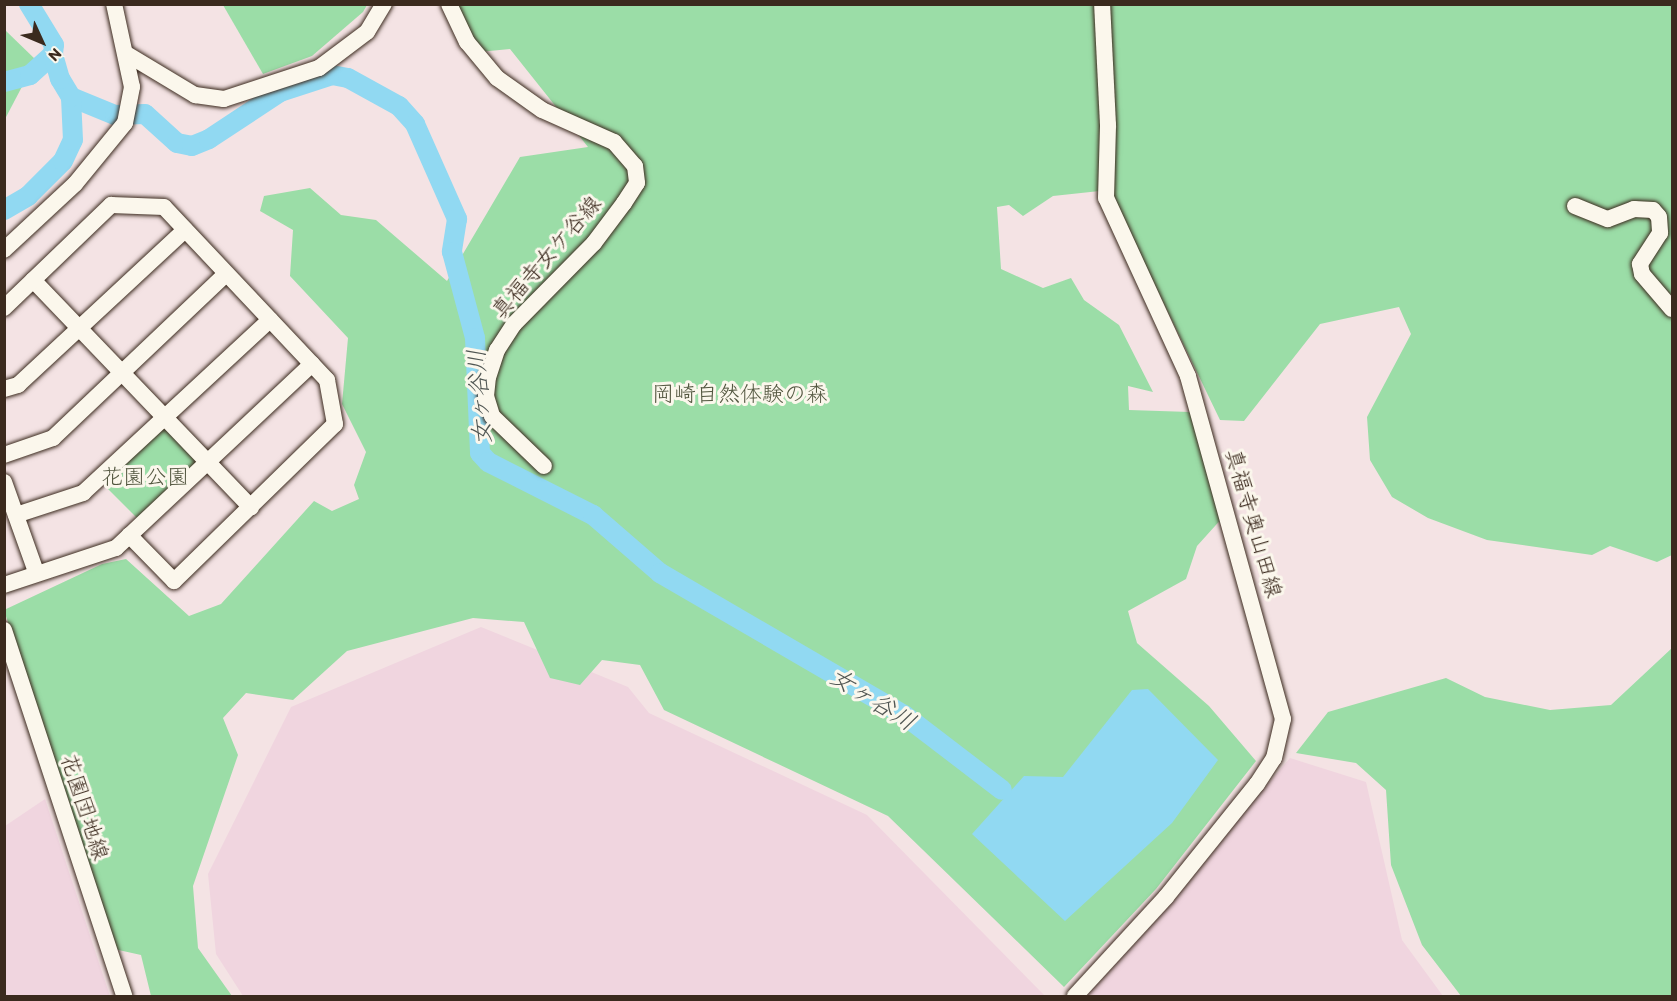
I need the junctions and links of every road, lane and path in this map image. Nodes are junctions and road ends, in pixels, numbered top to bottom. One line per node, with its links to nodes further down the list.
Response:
1 (114, 4): 5 (street)
2 (384, 4): 5 (street)
3 (449, 4): 21 (street, 真福寺女ケ谷線)
4 (1102, 4): 30 (street, 真福寺奥山田線)
5 (125, 53): 8 (street)
6 (1575, 206): 12 (street)
7 (185, 230): 9 (street); 10 (street); 14 (street)
8 (4, 250)
9 (225, 275): 13 (street); 16 (street)
10 (33, 280): 11 (street); 14 (street)
11 (4, 308)
12 (1672, 309)
13 (270, 320): 15 (street); 18 (street)
14 (79, 328): 16 (street); 17 (street)
15 (312, 364): 20 (street); 23 (street)
16 (122, 373): 18 (street); 19 (street)
17 (4, 389)
18 (163, 417): 20 (street); 24 (street)
19 (4, 455)
20 (207, 462): 23 (street); 25 (street)
21 (544, 466)
22 (4, 482): 24 (street)
23 (251, 507): 25 (street)
24 (16, 515): 26 (street)
25 (129, 535): 26 (street)
26 (36, 572): 27 (street)
27 (4, 585)
28 (4, 630): 29 (street, 花園団地線)
29 (124, 996)
30 (1075, 996)

